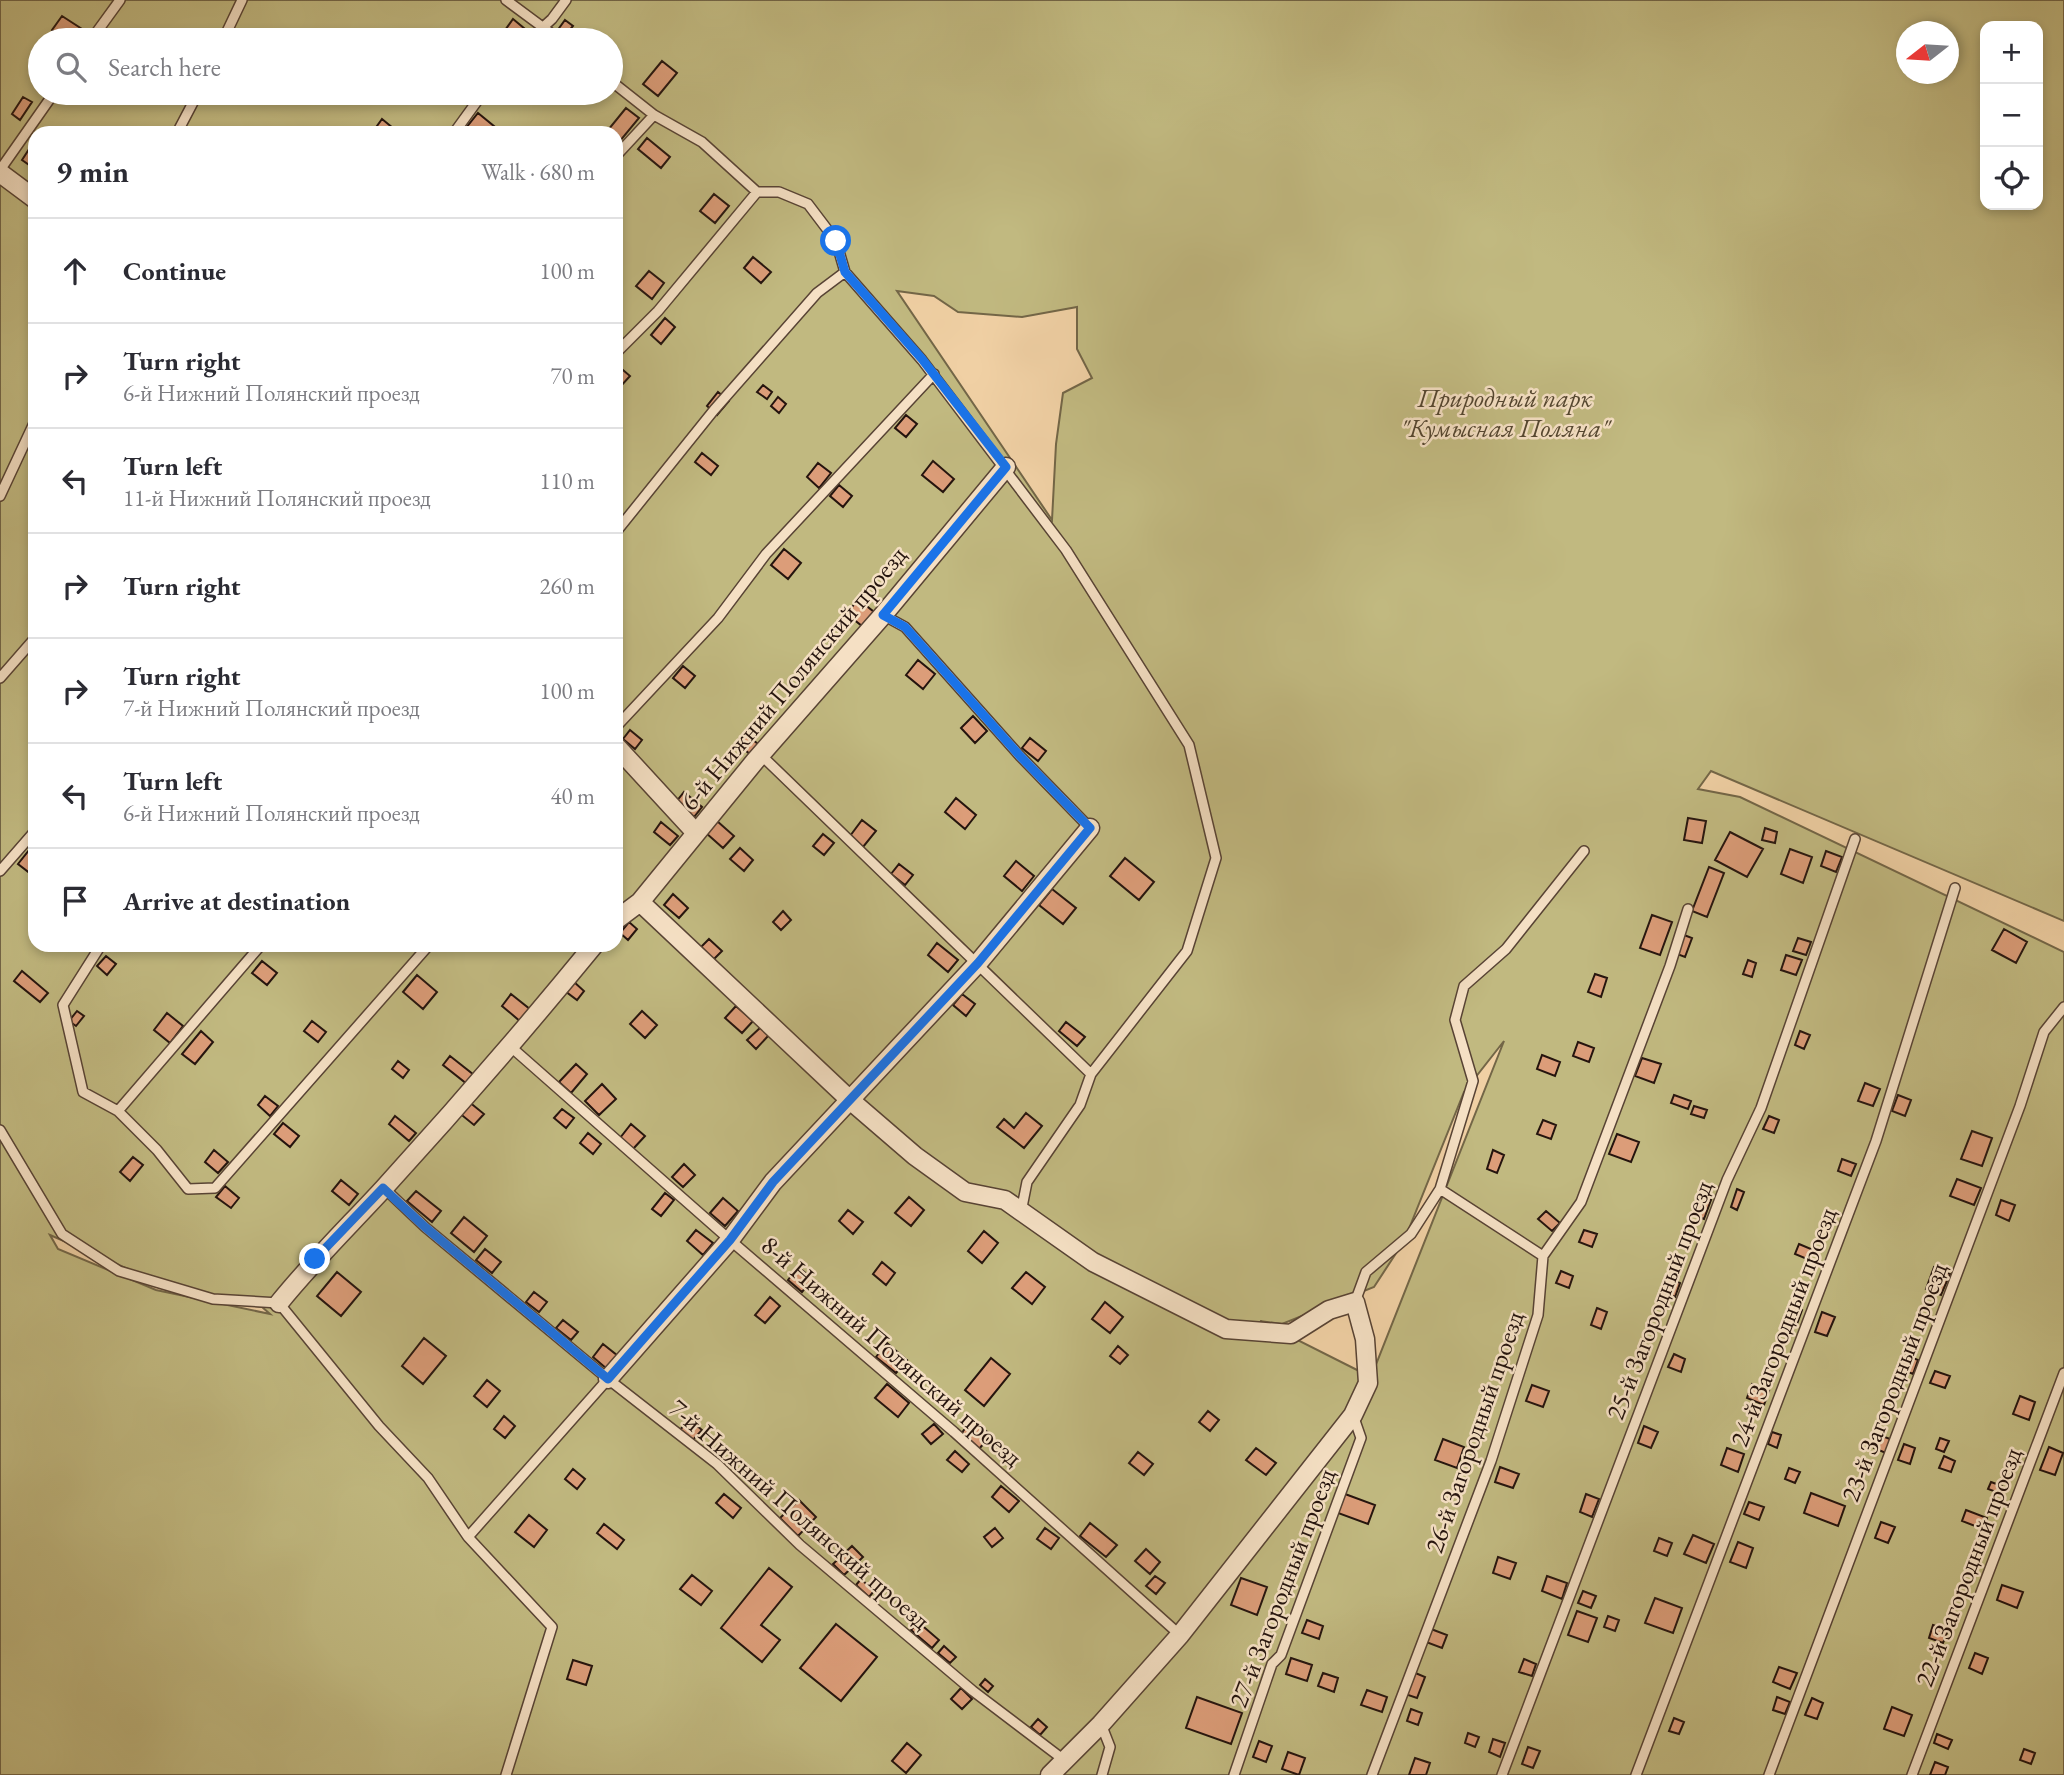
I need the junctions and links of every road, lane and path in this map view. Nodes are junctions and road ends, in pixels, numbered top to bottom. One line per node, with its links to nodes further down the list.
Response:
1 (120, 0): 6 (lane)
2 (242, 0): 7 (lane)
3 (506, 0): 5 (lane)
4 (566, 0): 5 (lane)
5 (542, 26): 8 (lane)
6 (100, 28)
7 (229, 28)
8 (545, 28)
9 (623, 90): 13 (lane)
10 (46, 105): 14 (lane)
11 (192, 105): 15 (lane)
12 (474, 105): 16 (lane)
13 (654, 115): 18 (lane); 20 (lane)
14 (31, 126)
15 (181, 126)
16 (459, 126)
17 (28, 131): 19 (lane)
18 (623, 148)
19 (0, 172): 21 (street)
20 (757, 192): 22 (lane); 23 (lane)
21 (28, 194)
22 (845, 272): 24 (lane); 28 (lane)
23 (623, 346)
24 (934, 374): 26 (lane); 32 (lane)
25 (28, 436): 27 (lane)
26 (1006, 467): 29 (street, 6-й Нижний Полянский проезд); 52 (lane)
27 (0, 496)
28 (623, 523)
29 (883, 615): 34 (street, 6-й Нижний Полянский проезд); 35 (lane)
30 (28, 646): 31 (lane)
31 (0, 678)
32 (623, 720)
33 (623, 754): 36 (street)
34 (760, 754): 36 (street, 6-й Нижний Полянский проезд); 49 (lane)
35 (1090, 828): 49 (street)
36 (696, 833): 42 (street, 6-й Нижний Полянский проезд)
37 (28, 839): 40 (lane)
38 (1855, 839): 75 (lane, 25-й Загородный проезд)
39 (1584, 851): 57 (lane)
40 (0, 871)
41 (1955, 888): 76 (lane, 24-й Загородный проезд)
42 (640, 902): 44 (street, 6-й Нижний Полянский проезд); 53 (street)
43 (1688, 909): 60 (lane)
44 (623, 915)
45 (97, 952): 54 (lane)
46 (255, 952): 54 (lane)
47 (423, 952): 54 (lane)
48 (588, 952): 51 (street)
49 (978, 963): 52 (lane); 53 (street)
50 (2064, 1007): 77 (lane, 23-й Загородный проезд)
51 (511, 1047): 56 (street); 59 (lane, 8-й Нижний Полянский проезд)
52 (1091, 1074): 58 (lane)
53 (850, 1100): 58 (street); 59 (street)
54 (118, 1111)
55 (0, 1130): 62 (lane)
56 (383, 1188): 62 (street); 64 (lane, 7-й Нижний Полянский проезд)
57 (1440, 1189): 60 (lane); 61 (lane)
58 (1021, 1212): 61 (street)
59 (730, 1240): 64 (street); 67 (lane, 8-й Нижний Полянский проезд)
60 (1543, 1256): 74 (lane, 26-й Загородный проезд)
61 (1355, 1302): 65 (street)
62 (279, 1303): 66 (lane)
63 (2064, 1373): 78 (lane, 22-й Загородный проезд)
64 (608, 1379): 66 (lane); 69 (lane, 7-й Нижний Полянский проезд)
65 (1353, 1415): 67 (street); 73 (lane, 27-й Загородный проезд)
66 (468, 1537): 70 (lane)
67 (1180, 1635): 68 (street)
68 (1101, 1724): 69 (street); 72 (lane)
69 (1064, 1760): 71 (street)
70 (506, 1775)
71 (1050, 1775)
72 (1102, 1775)
73 (1234, 1775)
74 (1372, 1775)
75 (1502, 1775)
76 (1636, 1775)
77 (1769, 1775)
78 (1912, 1775)

